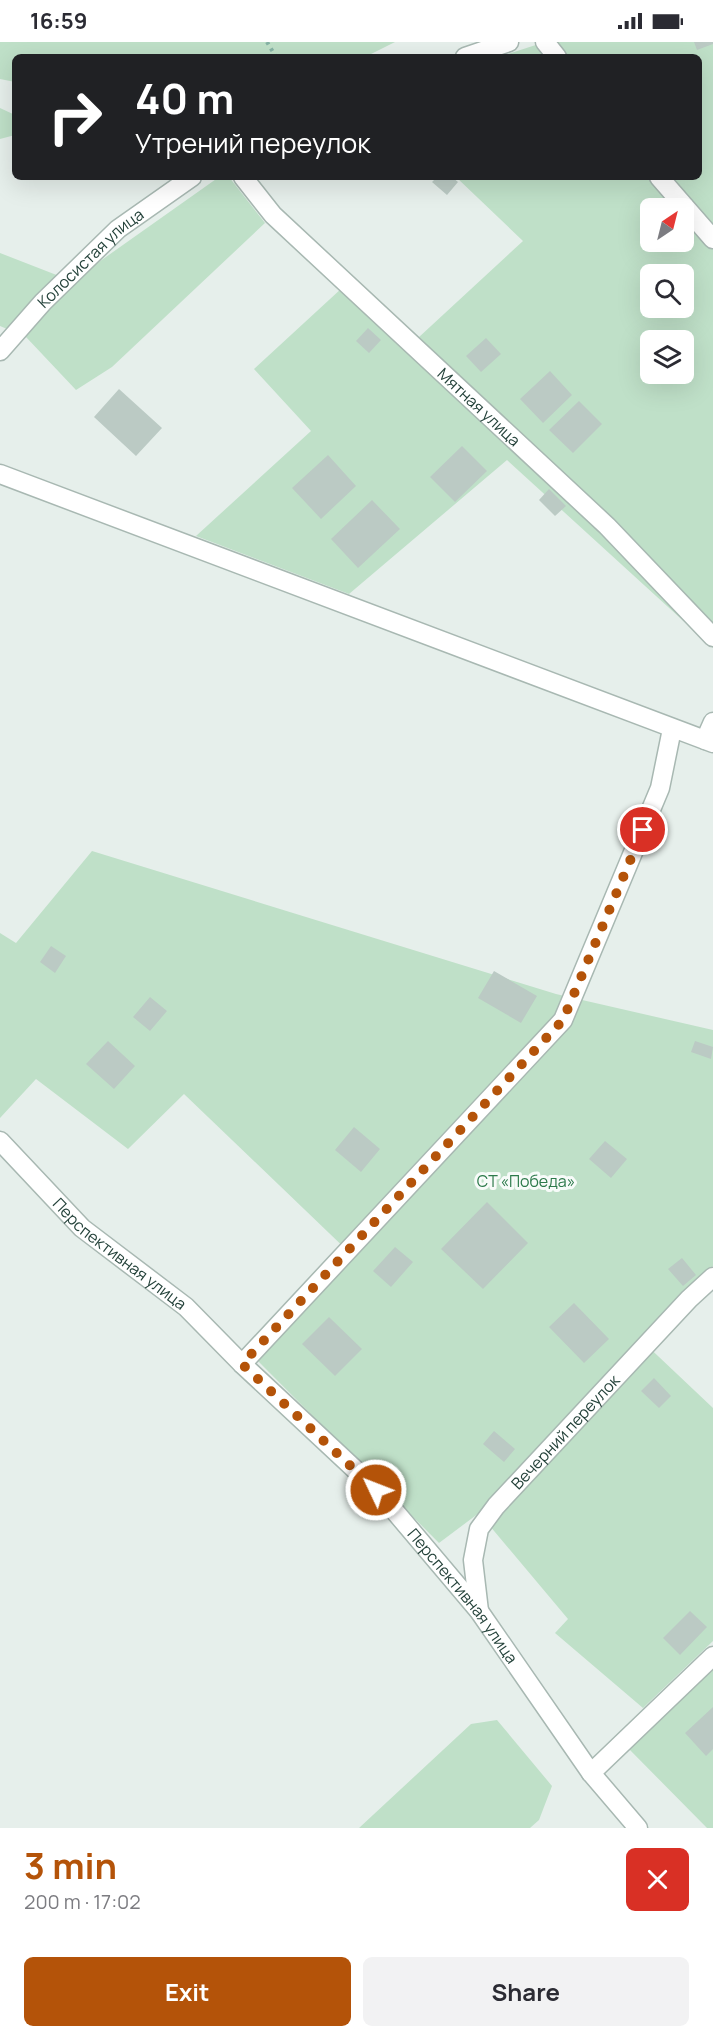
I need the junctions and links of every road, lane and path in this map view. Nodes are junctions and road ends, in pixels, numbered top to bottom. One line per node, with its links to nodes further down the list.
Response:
1 (509, 42): 3 (street)
2 (545, 42): 4 (street)
3 (474, 54)
4 (555, 54)
5 (188, 180): 9 (street, Колосистая улица)
6 (245, 180): 11 (street, Мятная улица)
7 (662, 180): 8 (street)
8 (713, 239)
9 (0, 351)
10 (0, 474): 13 (street)
11 (713, 637)
12 (713, 722): 14 (street)
13 (672, 729): 14 (street); 17 (street)
14 (709, 742)
15 (0, 1141): 17 (street, Перспективная улица)
16 (713, 1277): 18 (street, Вечерний переулок)
17 (242, 1364): 18 (street, Перспективная улица)
18 (479, 1611): 20 (street, Перспективная улица)
19 (713, 1656): 20 (street)
20 (591, 1773): 21 (street, Перспективная улица)
21 (638, 1828)

